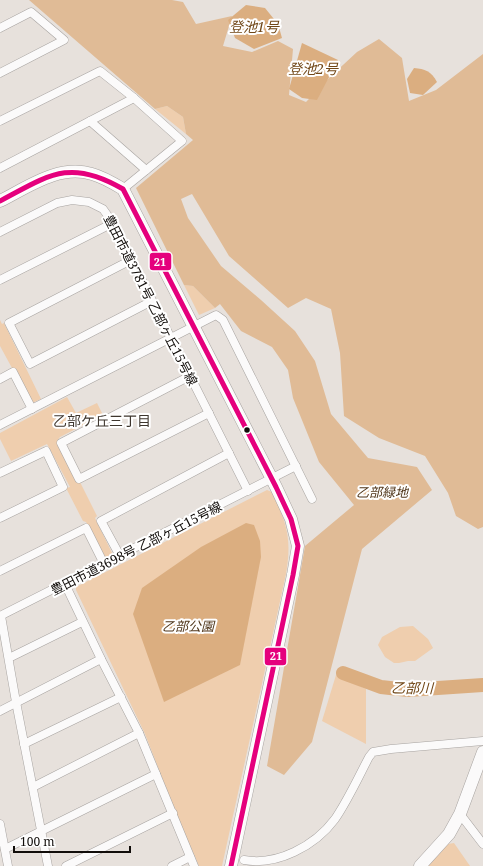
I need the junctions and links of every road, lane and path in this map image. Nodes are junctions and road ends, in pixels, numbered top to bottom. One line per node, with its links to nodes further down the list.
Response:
1 (0, 28): 2 (street)
2 (0, 73)
3 (134, 98): 4 (street); 5 (street); 7 (street)
4 (0, 121)
5 (90, 121): 6 (street); 7 (street)
6 (0, 168)
7 (146, 170): 8 (street)
8 (123, 189): 9 (street); 15 (street)
9 (0, 201)
10 (113, 224): 11 (street, 豊田市道3781号 乙部ヶ丘15号線); 12 (street, 豊田市道3781号 乙部ヶ丘15号線); 13 (street)
11 (0, 232)
12 (132, 260): 14 (street, 豊田市道3781号 乙部ヶ丘15号線); 14 (street)
13 (0, 280)
14 (152, 301): 16 (street, 豊田市道3781号 乙部ヶ丘15号線)
15 (194, 326): 16 (street); 23 (street); 25 (street)
16 (171, 338): 17 (street, 豊田市道3781号 乙部ヶ丘15号線); 19 (street)
17 (190, 376): 20 (street, 豊田市道3781号 乙部ヶ丘15号線); 20 (street)
18 (0, 379): 19 (street)
19 (32, 409): 21 (street)
20 (209, 413): 22 (street, 豊田市道3781号 乙部ヶ丘15号線)
21 (0, 425)
22 (229, 453): 26 (street, 豊田市道3781号 乙部ヶ丘15号線); 29 (street)
23 (296, 466): 25 (street, 豊田市道3698号 乙部ヶ丘15号線); 27 (street)
24 (0, 473): 28 (street)
25 (272, 479): 26 (street, 豊田市道3698号 乙部ヶ丘15号線); 59 (street)
26 (248, 491): 29 (street, 豊田市道3698号 乙部ヶ丘15号線)
27 (312, 499)
28 (0, 518)
29 (120, 556): 30 (street, 豊田市道3698号 乙部ヶ丘15号線)
30 (104, 564): 31 (street); 32 (street, 豊田市道3698号 乙部ヶ丘15号線)
31 (0, 571)
32 (64, 584): 33 (street, 豊田市道3698号 乙部ヶ丘15号線); 34 (street)
33 (0, 616): 35 (street)
34 (82, 622): 35 (street); 36 (street)
35 (9, 658): 38 (street)
36 (101, 659): 37 (street); 38 (street)
37 (120, 697): 40 (street); 42 (street)
38 (16, 702): 39 (street); 42 (street)
39 (0, 711)
40 (139, 733): 44 (street); 45 (street)
41 (483, 741): 53 (street)
42 (24, 744): 45 (street)
43 (483, 752): 47 (street)
44 (156, 774): 46 (street); 49 (street)
45 (33, 787): 49 (street)
46 (173, 813): 52 (street); 56 (street)
47 (460, 814): 50 (street); 60 (street)
48 (0, 824): 51 (street)
49 (42, 832): 51 (street); 55 (street)
50 (483, 844)
51 (5, 849): 54 (street)
52 (190, 857): 57 (street); 58 (street)
53 (244, 860)
54 (8, 866)
55 (48, 866)
56 (66, 866)
57 (172, 866)
58 (194, 866)
59 (231, 866)
60 (420, 866)

